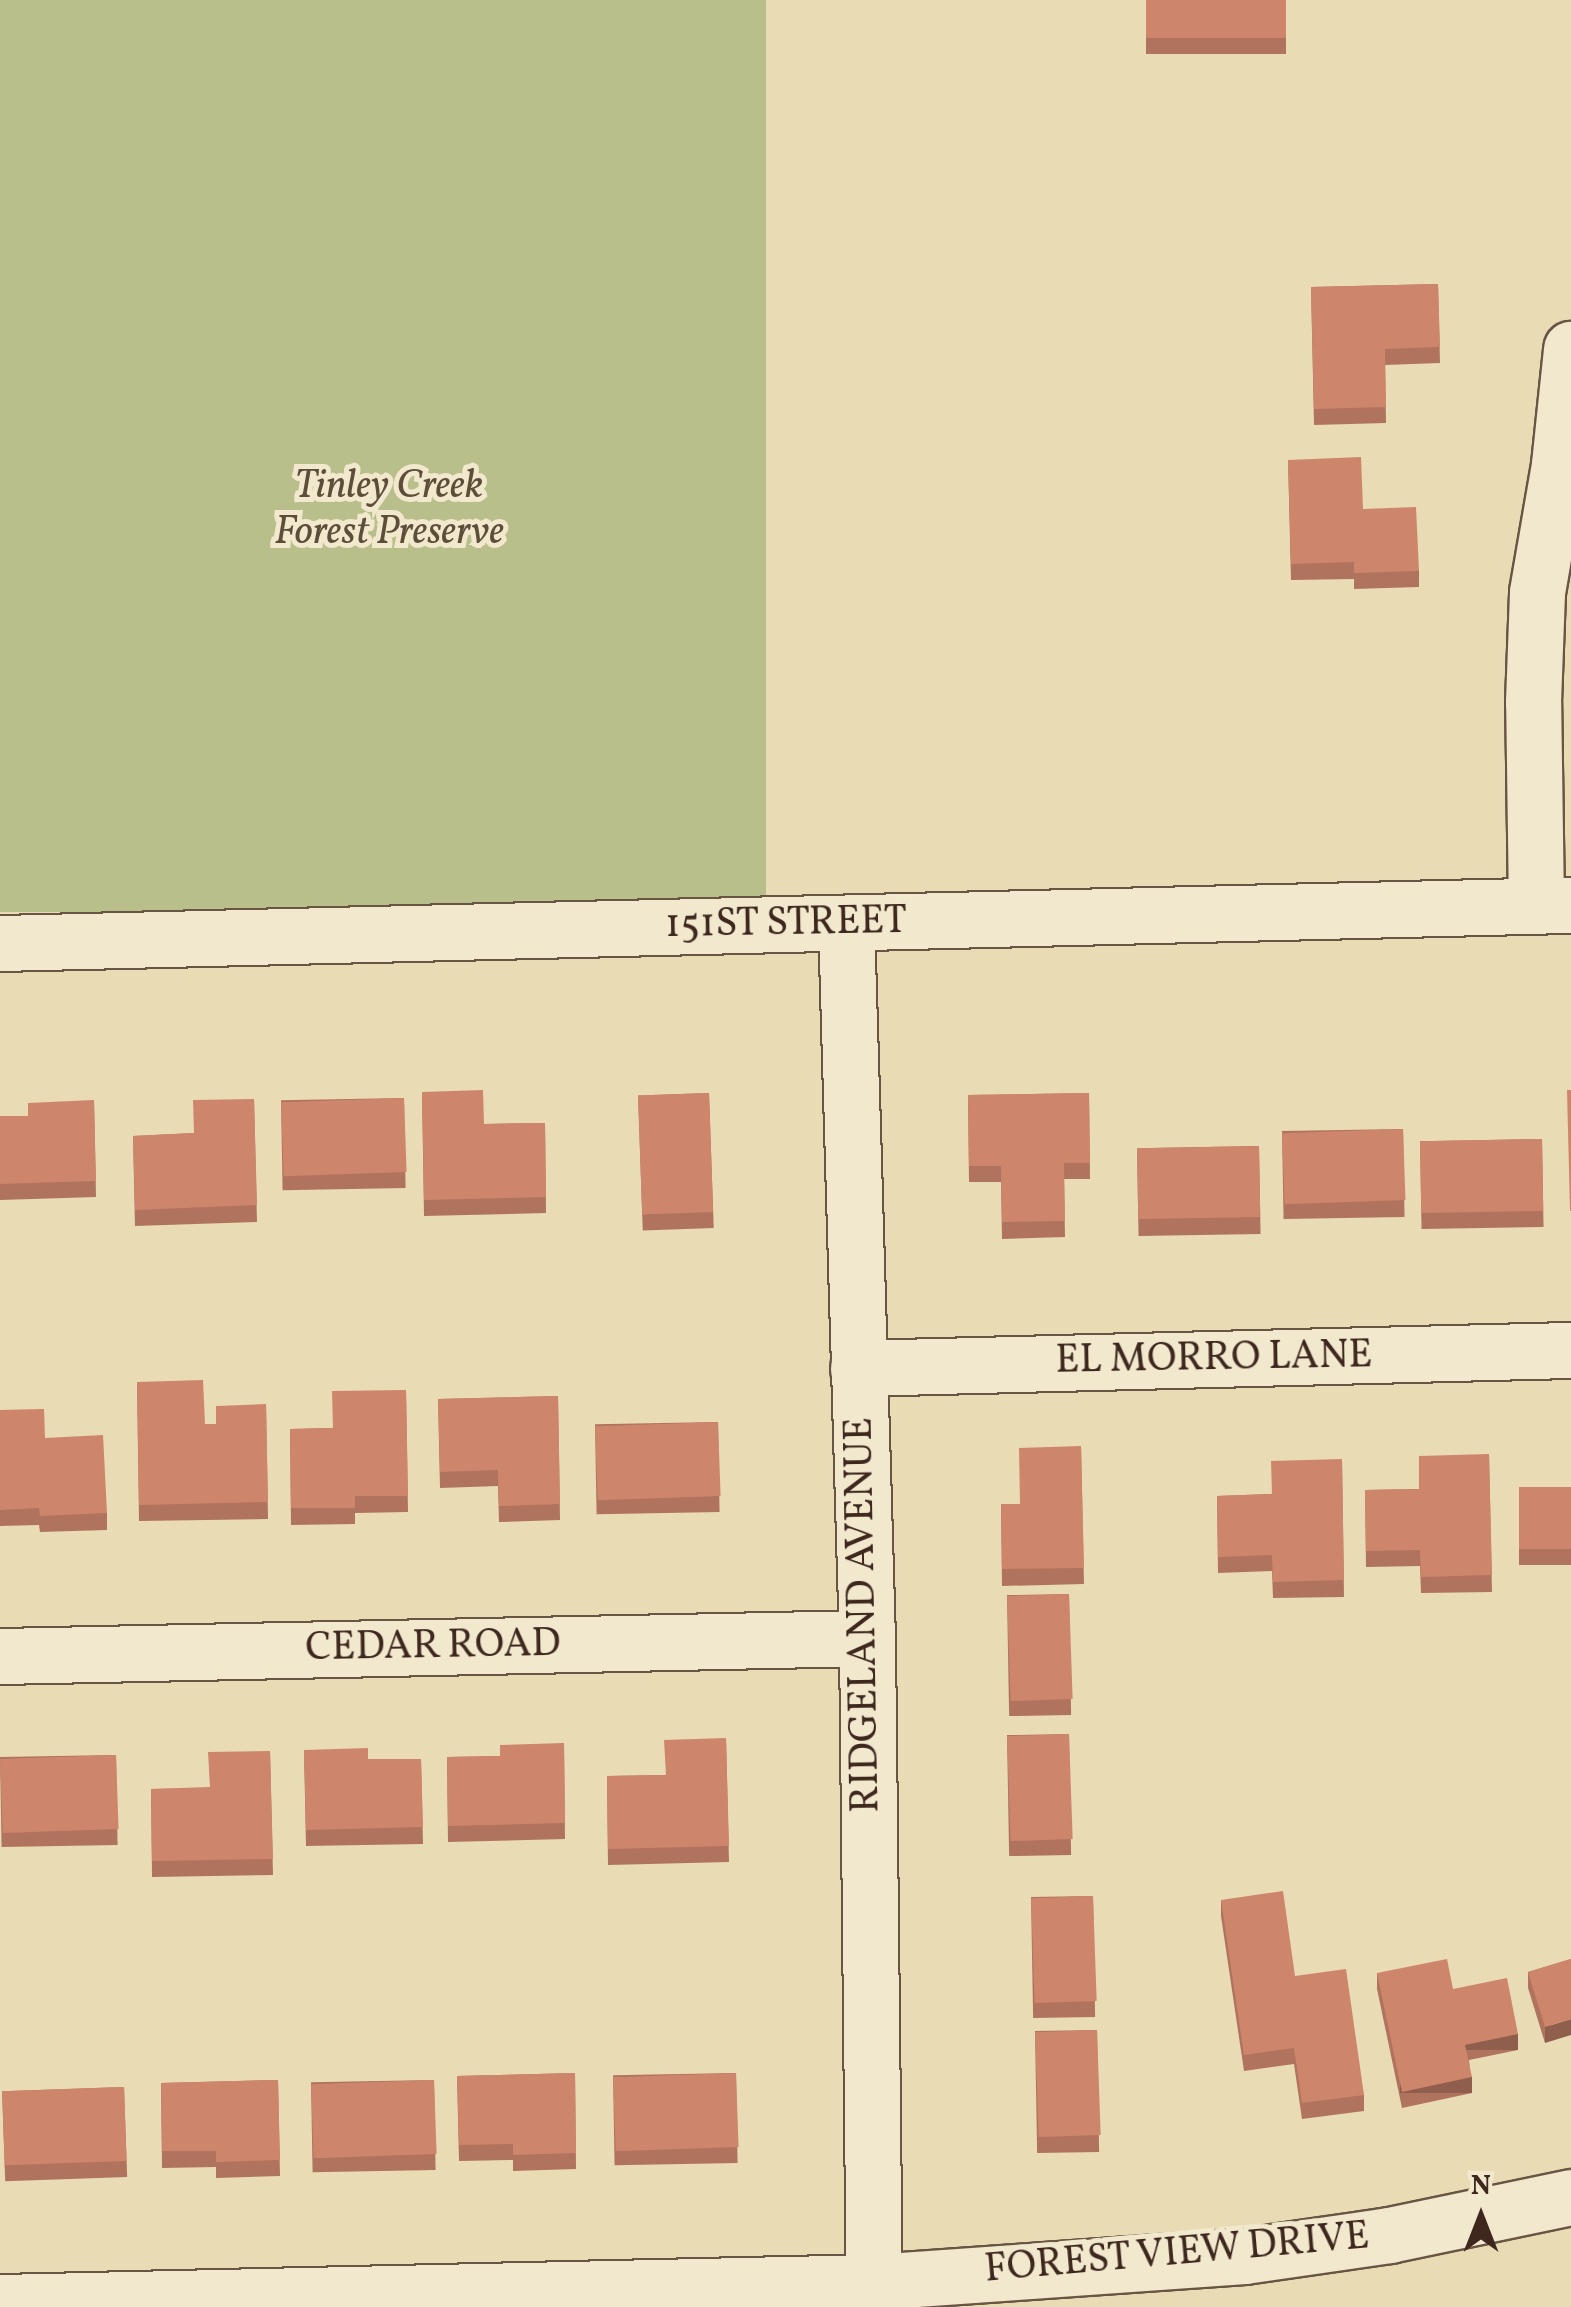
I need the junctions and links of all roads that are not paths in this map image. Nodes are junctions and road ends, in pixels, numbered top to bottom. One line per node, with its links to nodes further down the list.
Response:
1 (1571, 349): 2 (street)
2 (1554, 906): 3 (street, 151ST STREET)
3 (846, 923): 4 (street, 151ST STREET); 6 (street, RIDGELAND AVENUE)
4 (0, 944)
5 (1571, 1350): 6 (street, EL MORRO LANE)
6 (858, 1368): 7 (street, RIDGELAND AVENUE)
7 (867, 1638): 8 (street, CEDAR ROAD); 10 (street, RIDGELAND AVENUE)
8 (0, 1656)
9 (1571, 2196): 10 (street, FOREST VIEW DRIVE)
10 (874, 2295): 12 (street, FOREST VIEW DRIVE)
11 (0, 2302): 12 (street, FOREST VIEW DRIVE)
12 (203, 2303)

